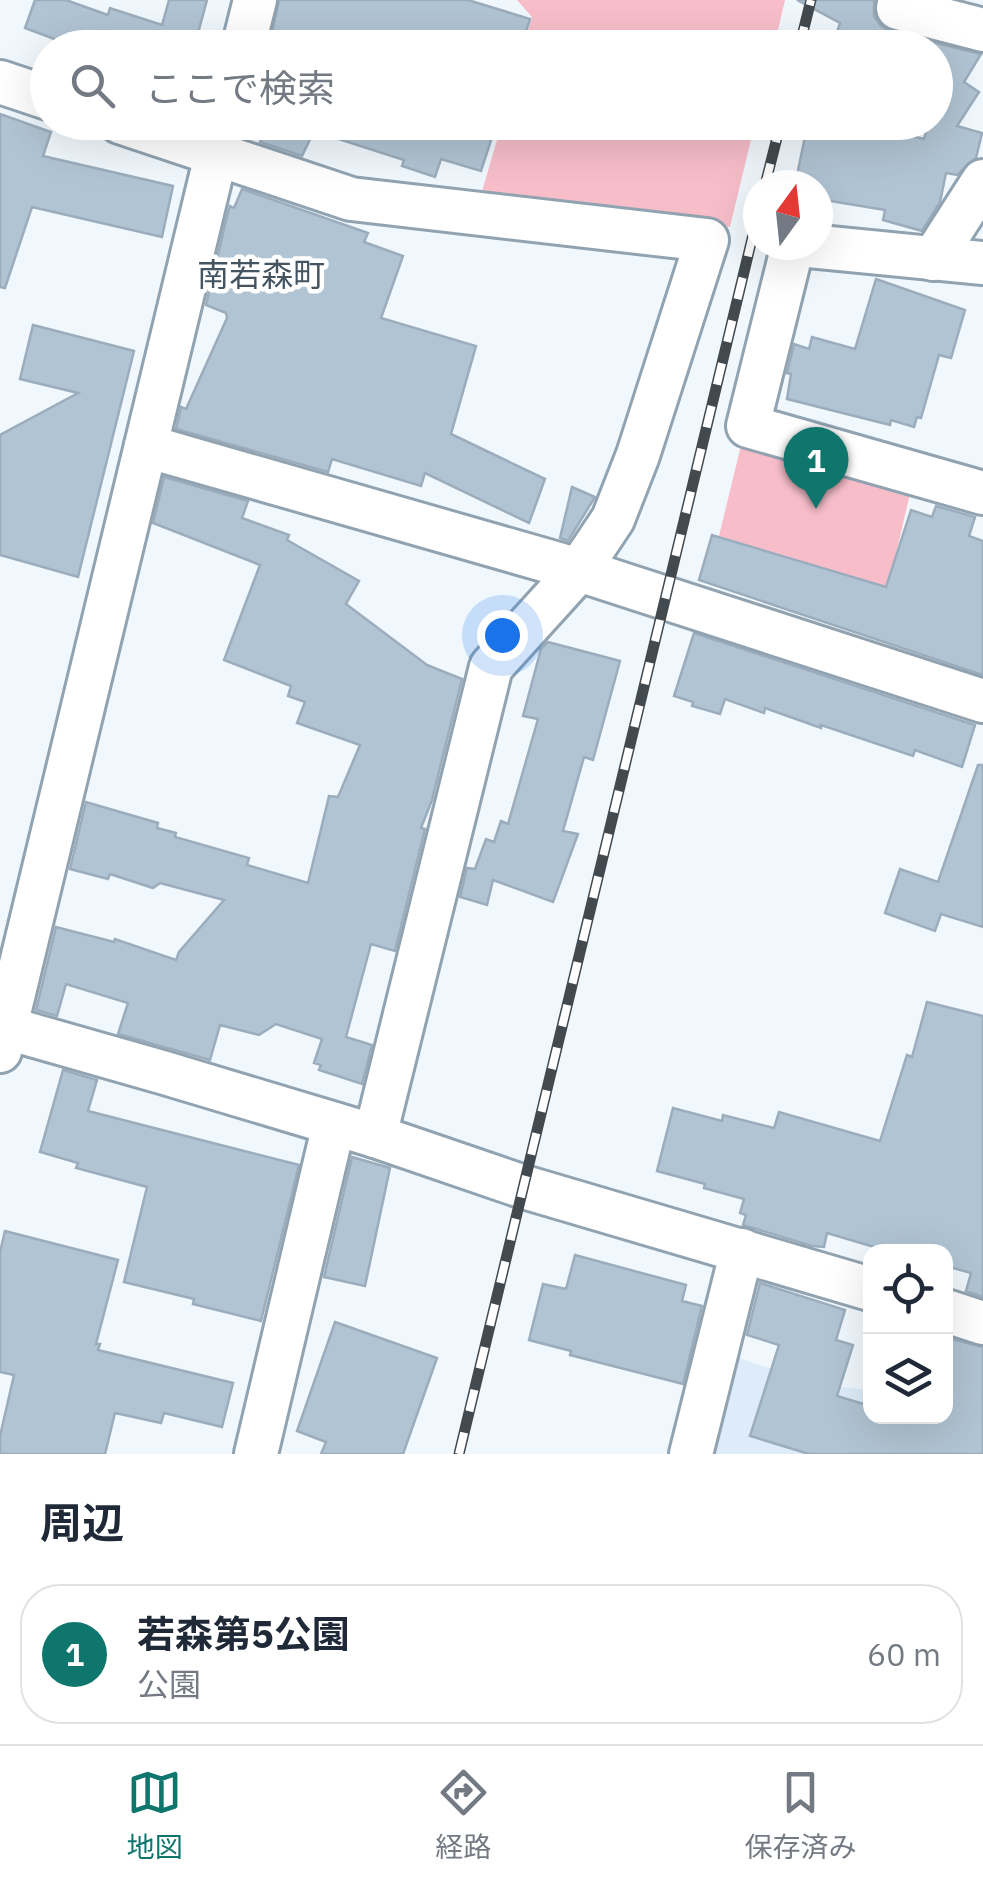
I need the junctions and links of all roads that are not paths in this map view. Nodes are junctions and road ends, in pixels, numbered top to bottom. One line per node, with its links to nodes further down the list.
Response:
1 (255, 0): 3 (street)
2 (900, 0): 4 (street)
3 (248, 30)
4 (983, 30)
5 (0, 82): 6 (street)
6 (30, 92)
7 (220, 140): 14 (street)
8 (222, 140): 16 (street)
9 (983, 182): 11 (street)
10 (833, 249): 11 (street)
11 (933, 259): 13 (street)
12 (792, 260): 15 (street)
13 (983, 263)
14 (146, 446): 16 (street); 18 (street)
15 (983, 493)
16 (579, 570): 17 (street); 20 (street)
17 (983, 701)
18 (2, 1035): 19 (street)
19 (334, 1124): 20 (street); 25 (street)
20 (375, 1136): 21 (street)
21 (742, 1250): 22 (street); 26 (street)
22 (863, 1287)
23 (953, 1314): 24 (street)
24 (983, 1323)
25 (256, 1454)
26 (691, 1454)

